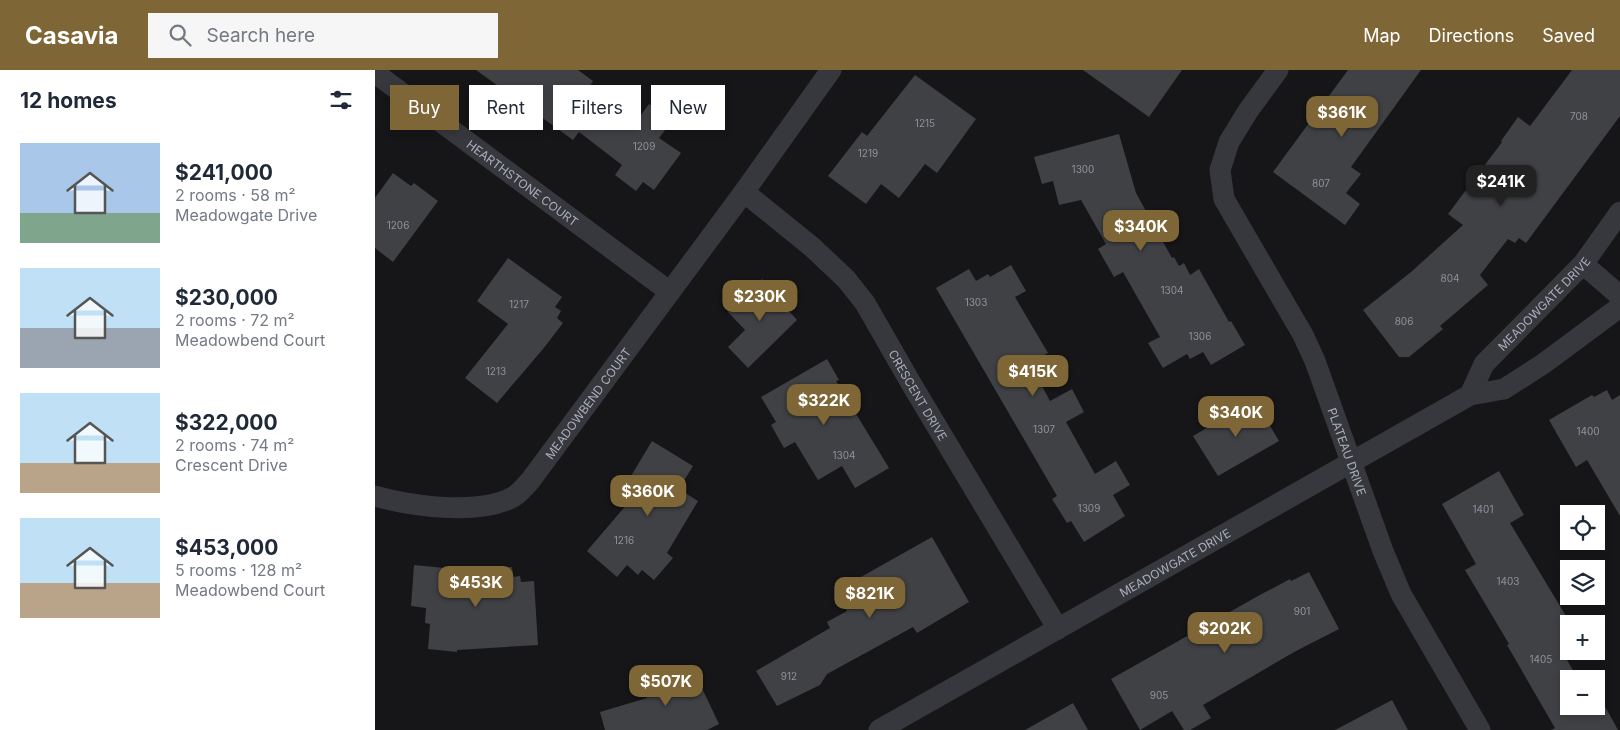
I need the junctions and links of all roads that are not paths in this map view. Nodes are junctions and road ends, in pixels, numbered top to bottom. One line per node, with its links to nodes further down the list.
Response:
1 (831, 70): 4 (street, MEADOWBEND COURT)
2 (1278, 70): 11 (street, PLATEAU DRIVE)
3 (375, 73): 7 (street, HEARTHSTONE COURT)
4 (744, 192): 7 (street, MEADOWBEND COURT); 13 (street, CRESCENT DRIVE)
5 (1620, 212): 6 (street, MEADOWGATE DRIVE)
6 (1583, 264): 8 (street); 10 (street, MEADOWGATE DRIVE)
7 (670, 292): 12 (street, MEADOWBEND COURT)
8 (1620, 296)
9 (1620, 307): 10 (street, MEADOWGATE DRIVE)
10 (1471, 395): 11 (street, MEADOWGATE DRIVE)
11 (1351, 464): 13 (street, MEADOWGATE DRIVE); 15 (street, PLATEAU DRIVE)
12 (375, 496)
13 (1058, 629): 14 (street, MEADOWGATE DRIVE)
14 (879, 730)
15 (1480, 730)

